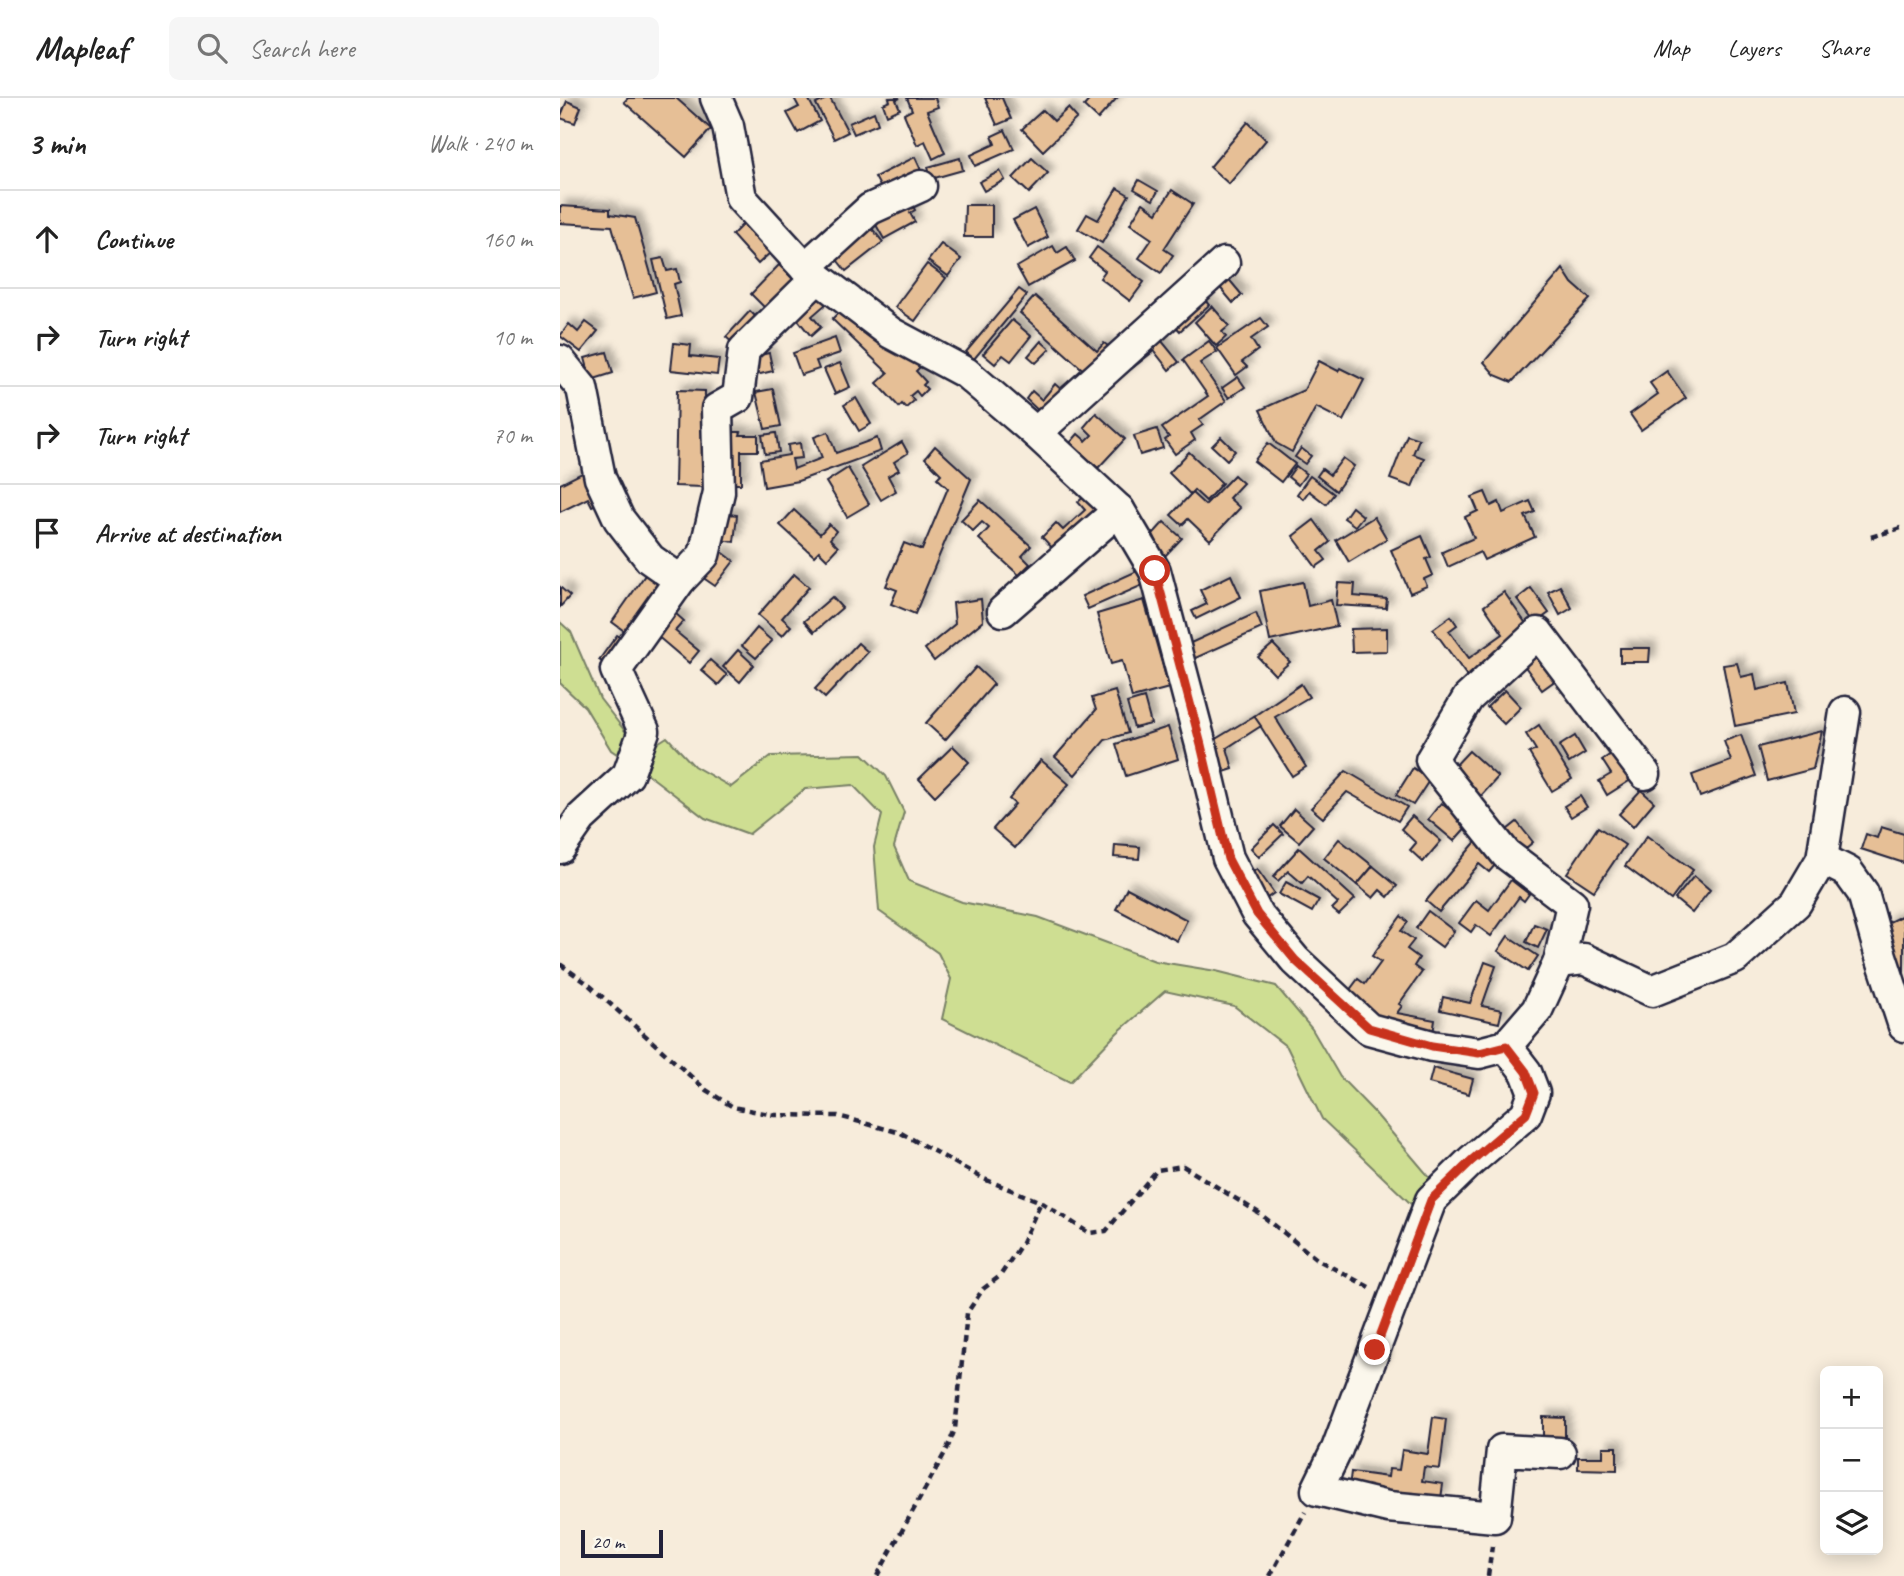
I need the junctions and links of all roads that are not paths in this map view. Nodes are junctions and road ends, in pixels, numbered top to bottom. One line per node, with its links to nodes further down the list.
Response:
1 (716, 98): 4 (street)
2 (921, 186): 4 (street)
3 (1224, 263): 6 (street)
4 (811, 273): 6 (street); 8 (street)
5 (560, 361): 8 (street)
6 (1037, 433): 7 (street)
7 (1119, 510): 9 (street); 16 (street)
8 (680, 580): 12 (street)
9 (1003, 611)
10 (1844, 712): 13 (street)
11 (1645, 774): 14 (street)
12 (560, 848)
13 (1822, 859): 14 (street); 15 (street)
14 (1559, 962): 16 (street)
15 (1904, 1026)
16 (1506, 1046): 17 (street)
17 (1560, 1453)

